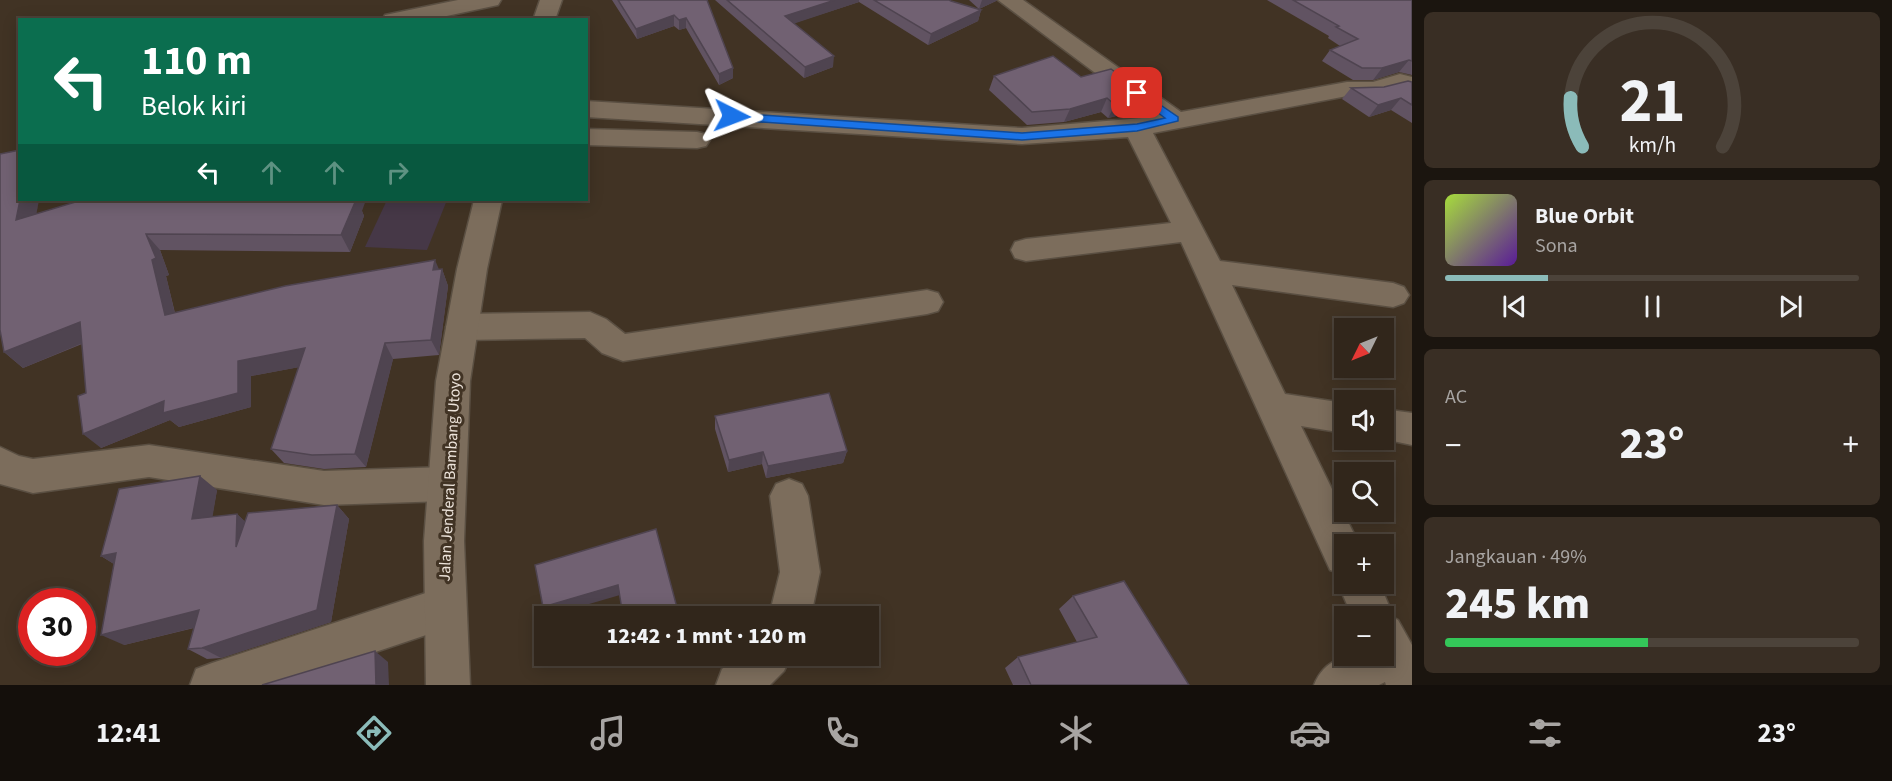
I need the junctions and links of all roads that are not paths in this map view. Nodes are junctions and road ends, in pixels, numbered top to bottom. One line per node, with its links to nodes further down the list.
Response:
1 (490, 0): 4 (street)
2 (551, 0): 5 (street)
3 (1009, 0): 8 (street)
4 (403, 18)
5 (545, 18)
6 (1412, 87): 8 (street)
7 (588, 109): 9 (street)
8 (1174, 119): 9 (street)
9 (1137, 128): 13 (street)
10 (588, 137): 11 (street)
11 (697, 140)
12 (488, 201): 18 (street, Jalan Jenderal Bambang Utoyo)
13 (1189, 231): 14 (street); 15 (street)
14 (1026, 250)
15 (1210, 272): 16 (street); 19 (street)
16 (1393, 295)
17 (927, 302): 18 (street)
18 (462, 327): 24 (street, Jalan Jenderal Bambang Utoyo)
19 (1275, 407): 20 (street); 26 (street)
20 (1334, 416)
21 (1394, 426): 22 (street)
22 (1412, 429)
23 (0, 463): 24 (street)
24 (446, 484): 28 (street, Jalan Jenderal Bambang Utoyo)
25 (789, 496): 27 (street)
26 (1334, 534)
27 (792, 606)
28 (444, 608): 31 (street); 32 (street, Jalan Jenderal Bambang Utoyo)
29 (758, 666): 33 (street)
30 (1364, 666): 34 (street)
31 (212, 685)
32 (448, 685)
33 (738, 685)
34 (1336, 685)

